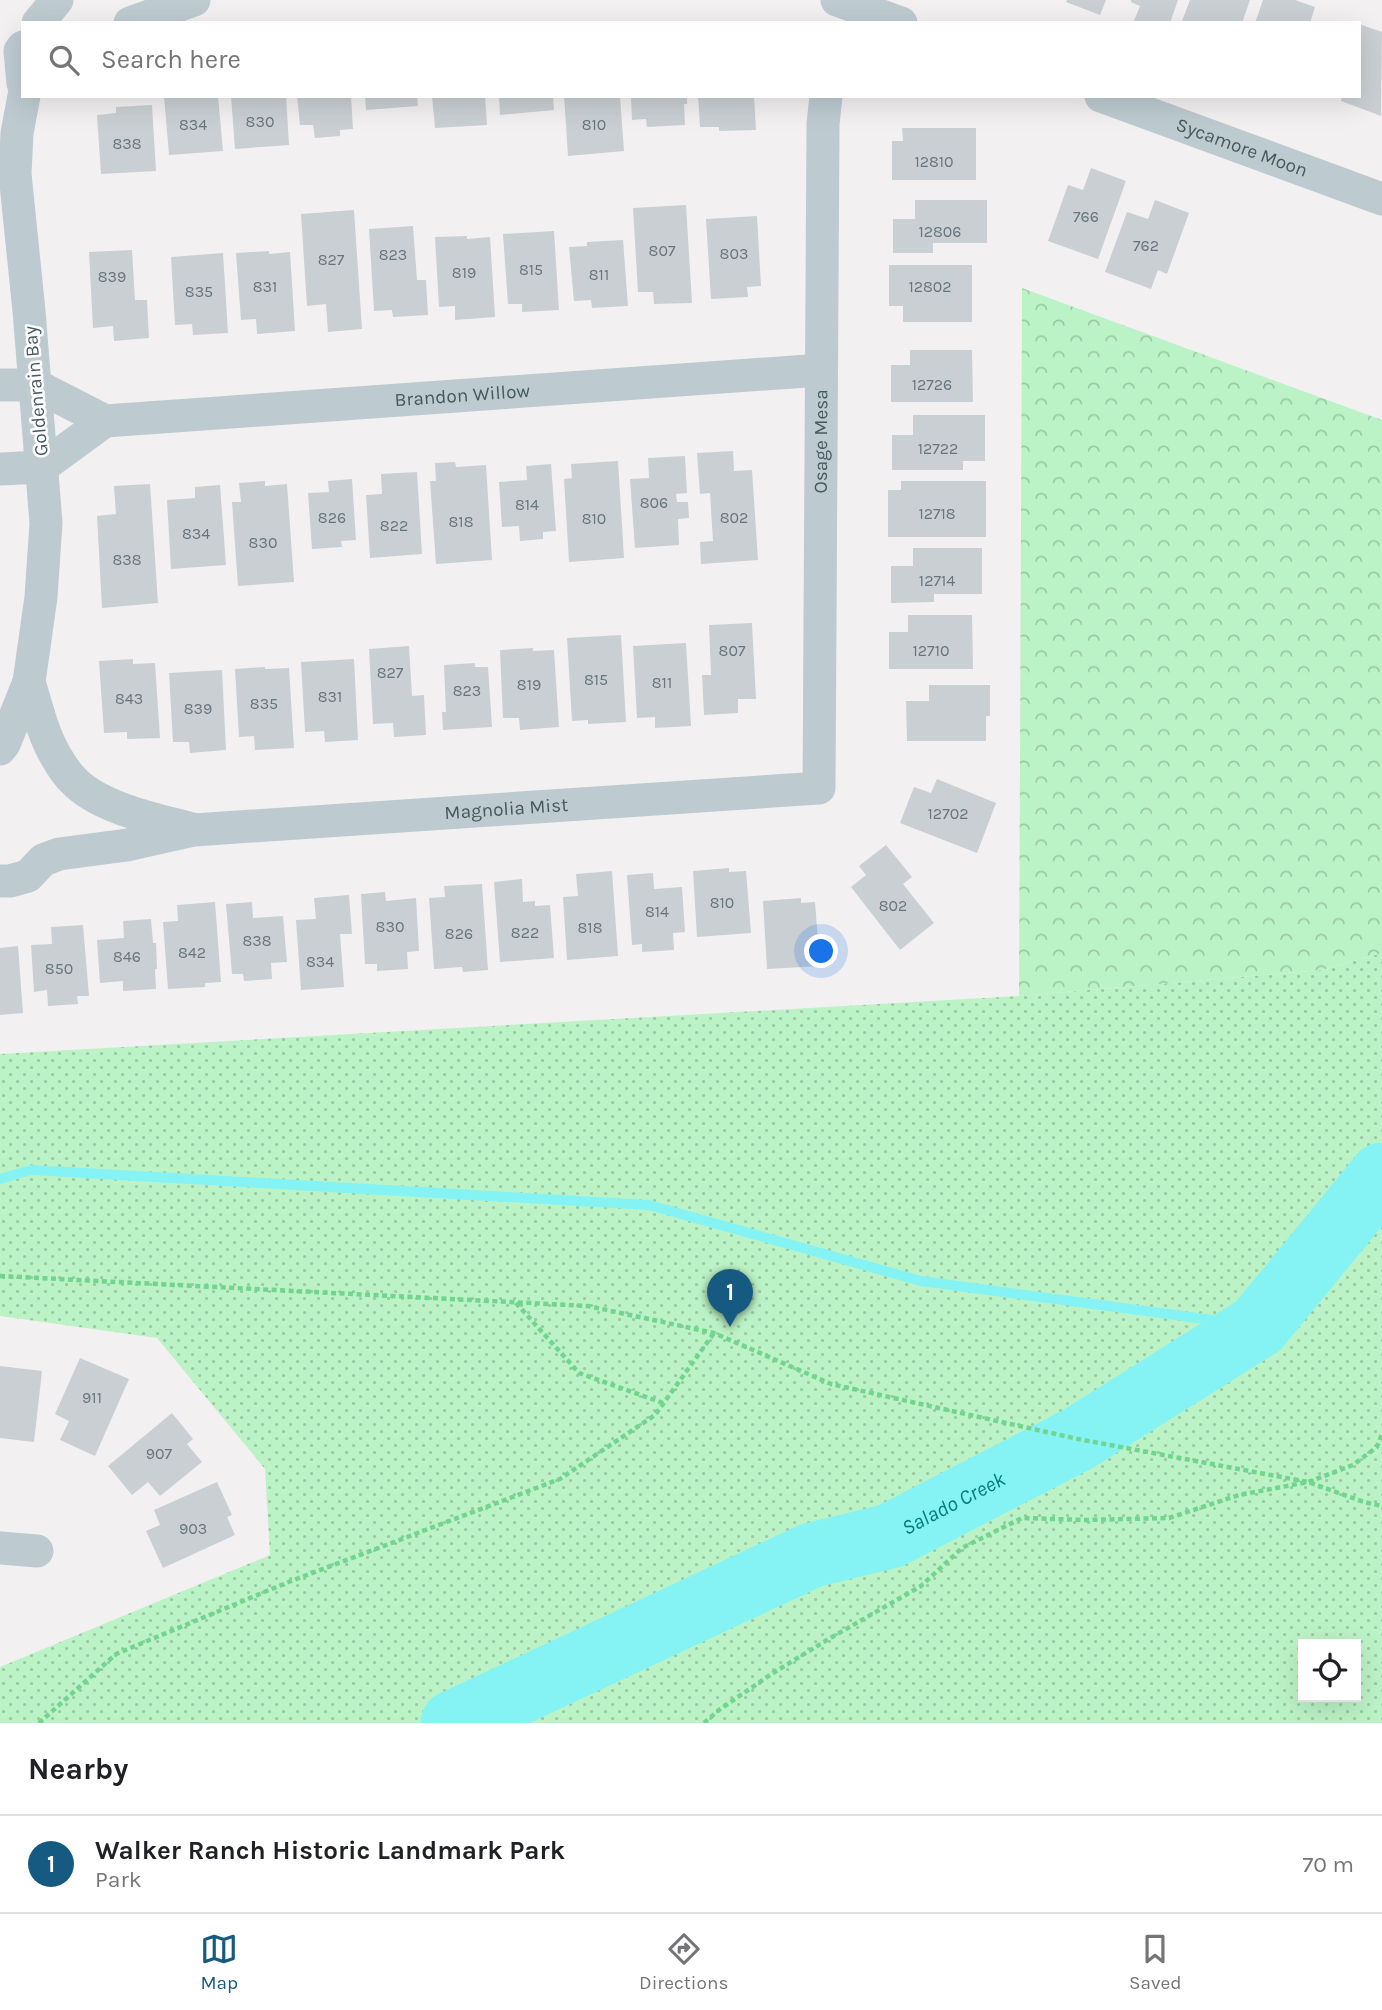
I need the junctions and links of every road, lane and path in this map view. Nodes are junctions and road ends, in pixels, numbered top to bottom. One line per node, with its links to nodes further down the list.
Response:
1 (57, 0): 4 (street)
2 (194, 0): 5 (street)
3 (843, 9): 6 (street)
4 (40, 21)
5 (136, 21)
6 (893, 21)
7 (24, 98): 13 (street, Goldenrain Bay)
8 (826, 98): 11 (street, Osage Mesa)
9 (1106, 98): 10 (street, Sycamore Moon)
10 (1382, 199)
11 (821, 370): 14 (street, Brandon Willow); 19 (street, Osage Mesa)
12 (0, 385): 13 (street)
13 (35, 385): 14 (street); 15 (street, Goldenrain Bay)
14 (105, 421): 15 (street)
15 (42, 467): 16 (street); 17 (street, Goldenrain Bay)
16 (0, 469)
17 (29, 682): 18 (street); 20 (street, Magnolia Mist)
18 (0, 749)
19 (819, 788): 20 (street, Magnolia Mist)
20 (194, 830): 21 (street, Magnolia Mist)
21 (0, 881)
22 (0, 1276): 23 (path)
23 (516, 1302): 24 (path); 25 (path)
24 (714, 1333): 25 (path); 27 (path)
25 (664, 1403): 31 (path)
26 (1382, 1434): 27 (path)
27 (1308, 1482): 28 (path); 32 (path)
28 (1382, 1506)
29 (0, 1548): 30 (street)
30 (37, 1551)
31 (38, 1723)
32 (704, 1723)

